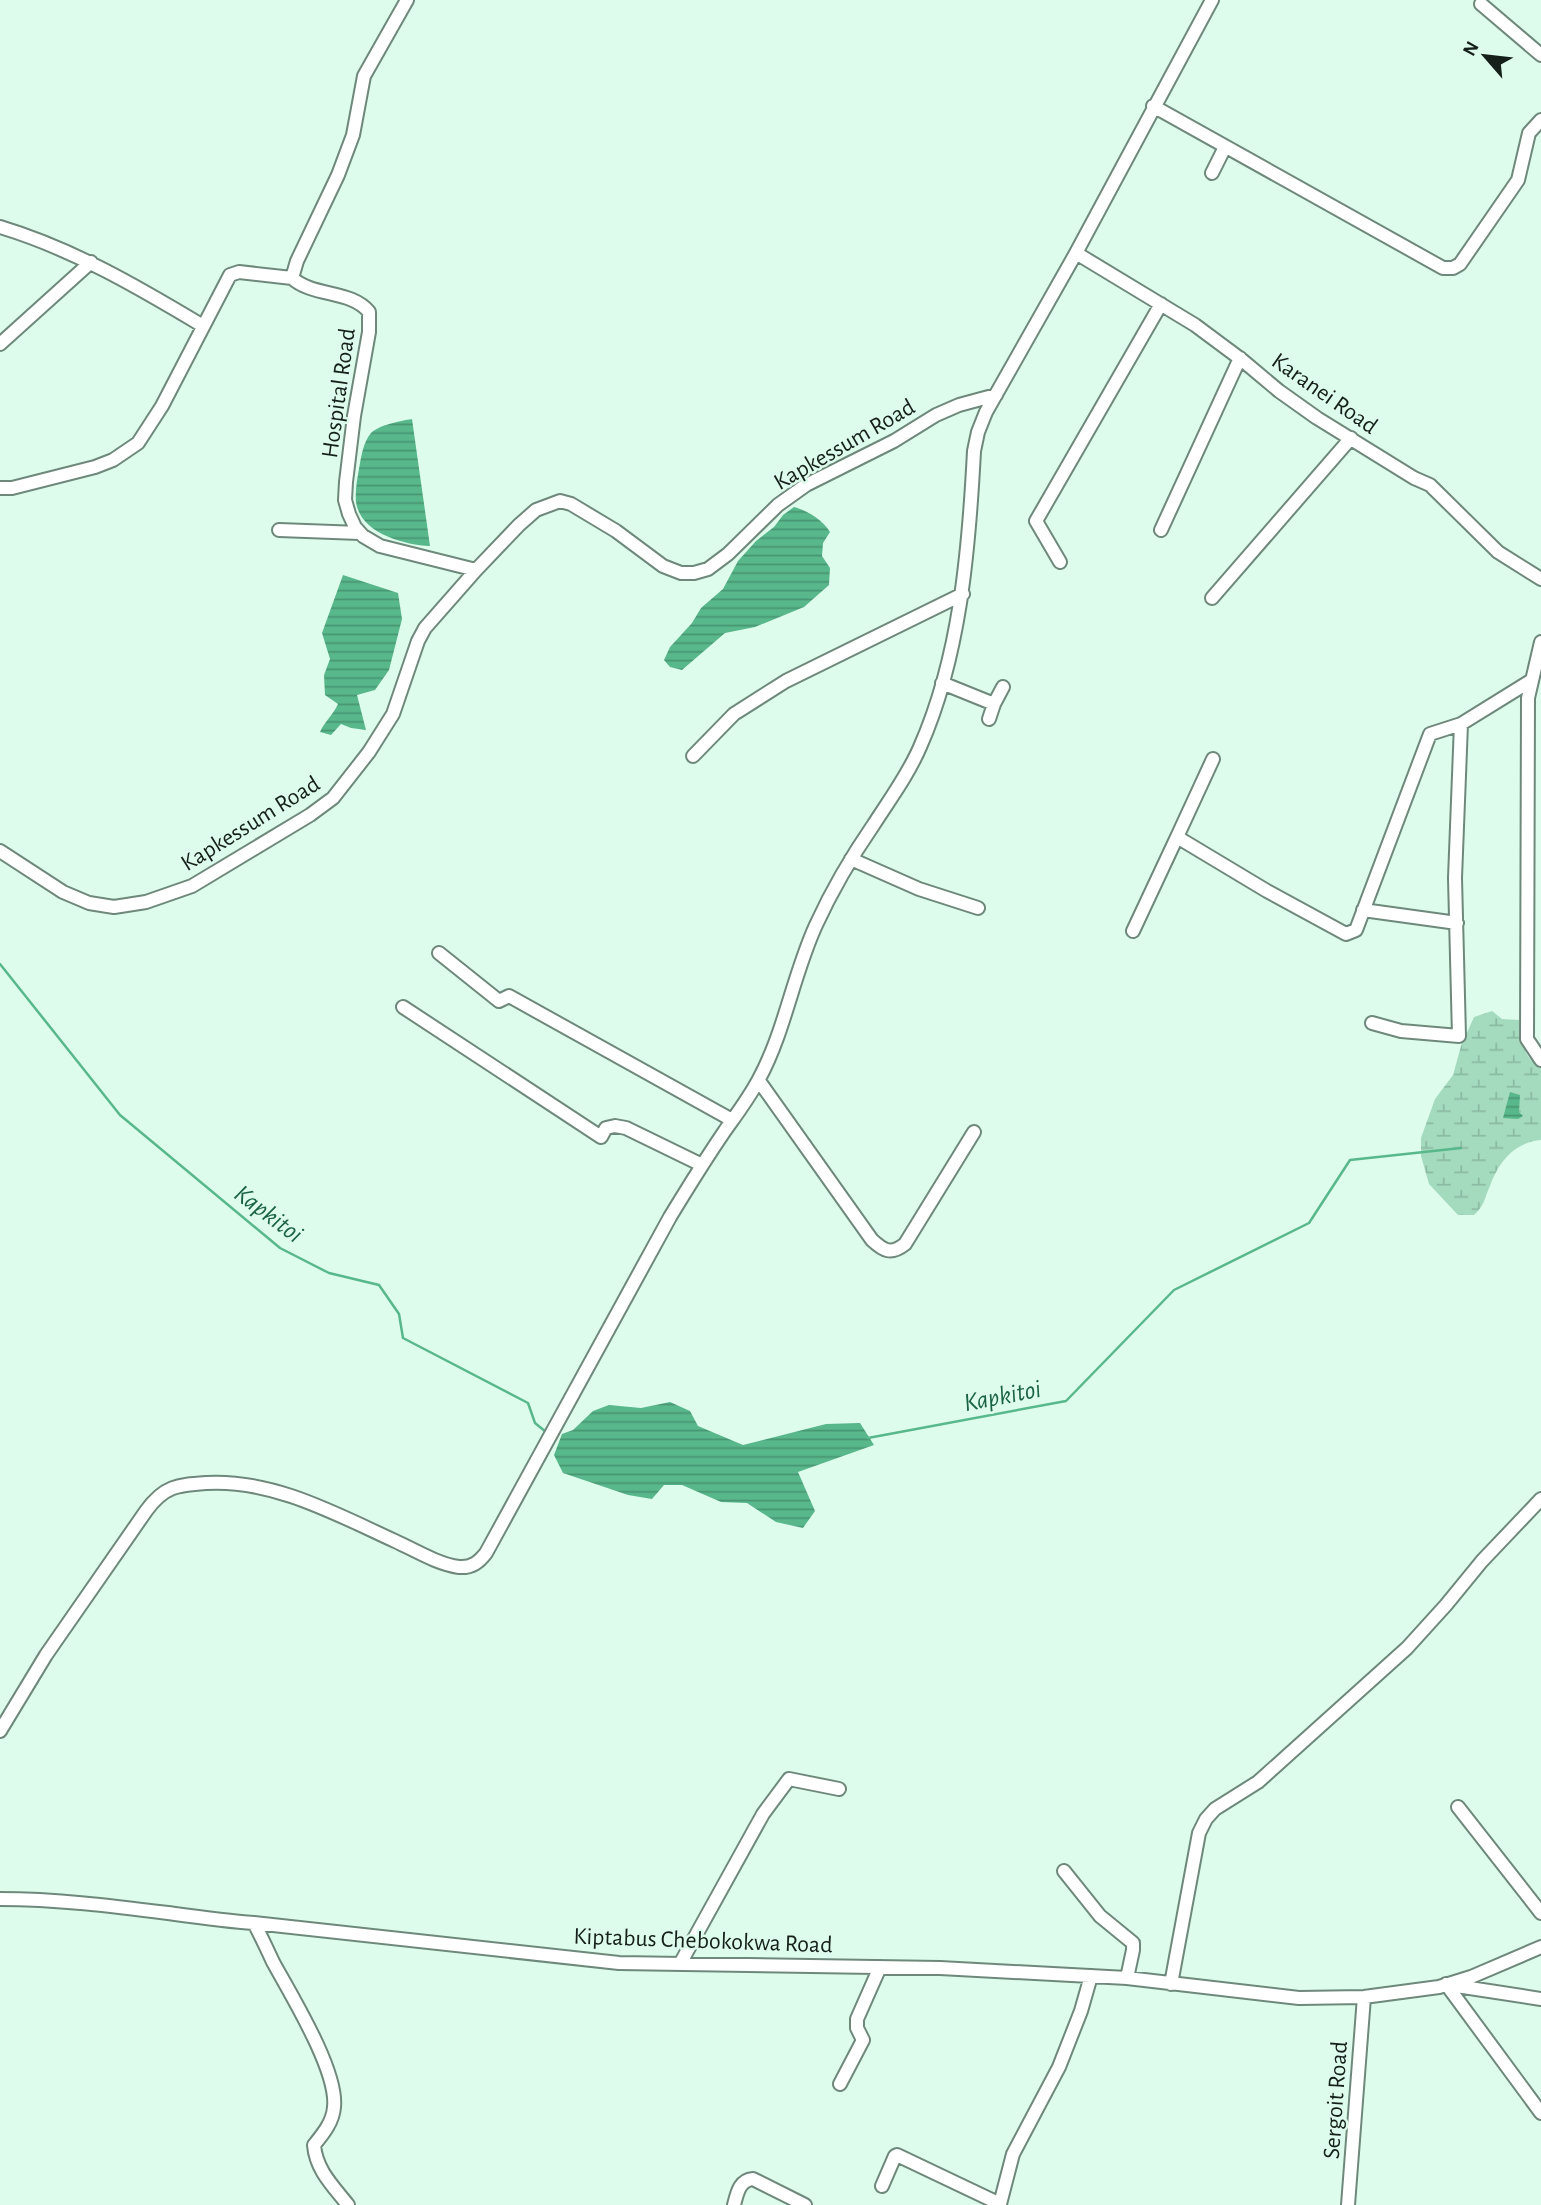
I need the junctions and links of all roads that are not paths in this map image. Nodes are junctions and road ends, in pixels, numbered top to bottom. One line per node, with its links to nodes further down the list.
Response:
1 (407, 0): 12 (street)
2 (1212, 0): 5 (street)
3 (1481, 4): 4 (street)
4 (1541, 55)
5 (1153, 106): 7 (street); 10 (street)
6 (1541, 120): 7 (street)
7 (1225, 147): 8 (street)
8 (1212, 173)
9 (0, 227): 11 (street)
10 (1076, 253): 13 (street, Karanei Road); 17 (street)
11 (91, 262): 14 (street); 15 (street)
12 (292, 278): 14 (street); 22 (street, Hospital Road)
13 (1161, 304): 16 (street, Karanei Road); 23 (street)
14 (203, 326): 19 (street)
15 (0, 344)
16 (1240, 358): 18 (street, Karanei Road); 21 (street)
17 (996, 395): 24 (street, Kapkessum Road); 26 (street)
18 (1351, 438): 25 (street, Karanei Road); 27 (street)
19 (0, 488)
20 (279, 530): 22 (street)
21 (1161, 530)
22 (360, 533): 24 (street)
23 (1060, 562)
24 (476, 570): 38 (street, Kapkessum Road)
25 (1541, 579)
26 (962, 594): 30 (street); 35 (street)
27 (1212, 598)
28 (1541, 642): 29 (street)
29 (1532, 680): 34 (street); 47 (street)
30 (942, 684): 32 (street); 39 (street)
31 (1003, 687): 32 (street)
32 (994, 704): 33 (street)
33 (989, 719)
34 (1461, 724): 41 (street); 42 (street)
35 (694, 756)
36 (1213, 759): 37 (street)
37 (1177, 837): 41 (street); 43 (street)
38 (0, 852)
39 (851, 859): 40 (street); 48 (street)
40 (978, 908)
41 (1363, 910): 42 (street)
42 (1457, 923): 46 (street)
43 (1133, 931)
44 (439, 953): 49 (street)
45 (402, 1007): 51 (street)
46 (1371, 1023)
47 (1541, 1060)
48 (758, 1081): 49 (street); 50 (street)
49 (732, 1120): 51 (street)
50 (974, 1132)
51 (702, 1165): 53 (street)
52 (1541, 1499): 65 (street)
53 (0, 1731)
54 (839, 1789): 61 (street)
55 (1458, 1807): 58 (street)
56 (1064, 1871): 64 (street)
57 (0, 1899): 59 (street, Kiptabus Chebokokwa Road)
58 (1541, 1913)
59 (254, 1923): 61 (street, Kiptabus Chebokokwa Road); 72 (street)
60 (1541, 1947): 66 (street)
61 (680, 1964): 62 (street, Kiptabus Chebokokwa Road)
62 (880, 1967): 63 (street, Kiptabus Chebokokwa Road); 69 (street)
63 (1091, 1976): 64 (street, Kiptabus Chebokokwa Road); 71 (street)
64 (1127, 1978): 65 (street, Kiptabus Chebokokwa Road)
65 (1171, 1984): 67 (street, Kiptabus Chebokokwa Road)
66 (1446, 1984): 67 (street, Kiptabus Chebokokwa Road); 68 (street); 70 (street)
67 (1364, 1997): 75 (street, Sergoit Road)
68 (1541, 1999)
69 (840, 2084)
70 (1541, 2113)
71 (882, 2186)
72 (348, 2205)
73 (734, 2205): 74 (street)
74 (805, 2205)
75 (1348, 2205)

